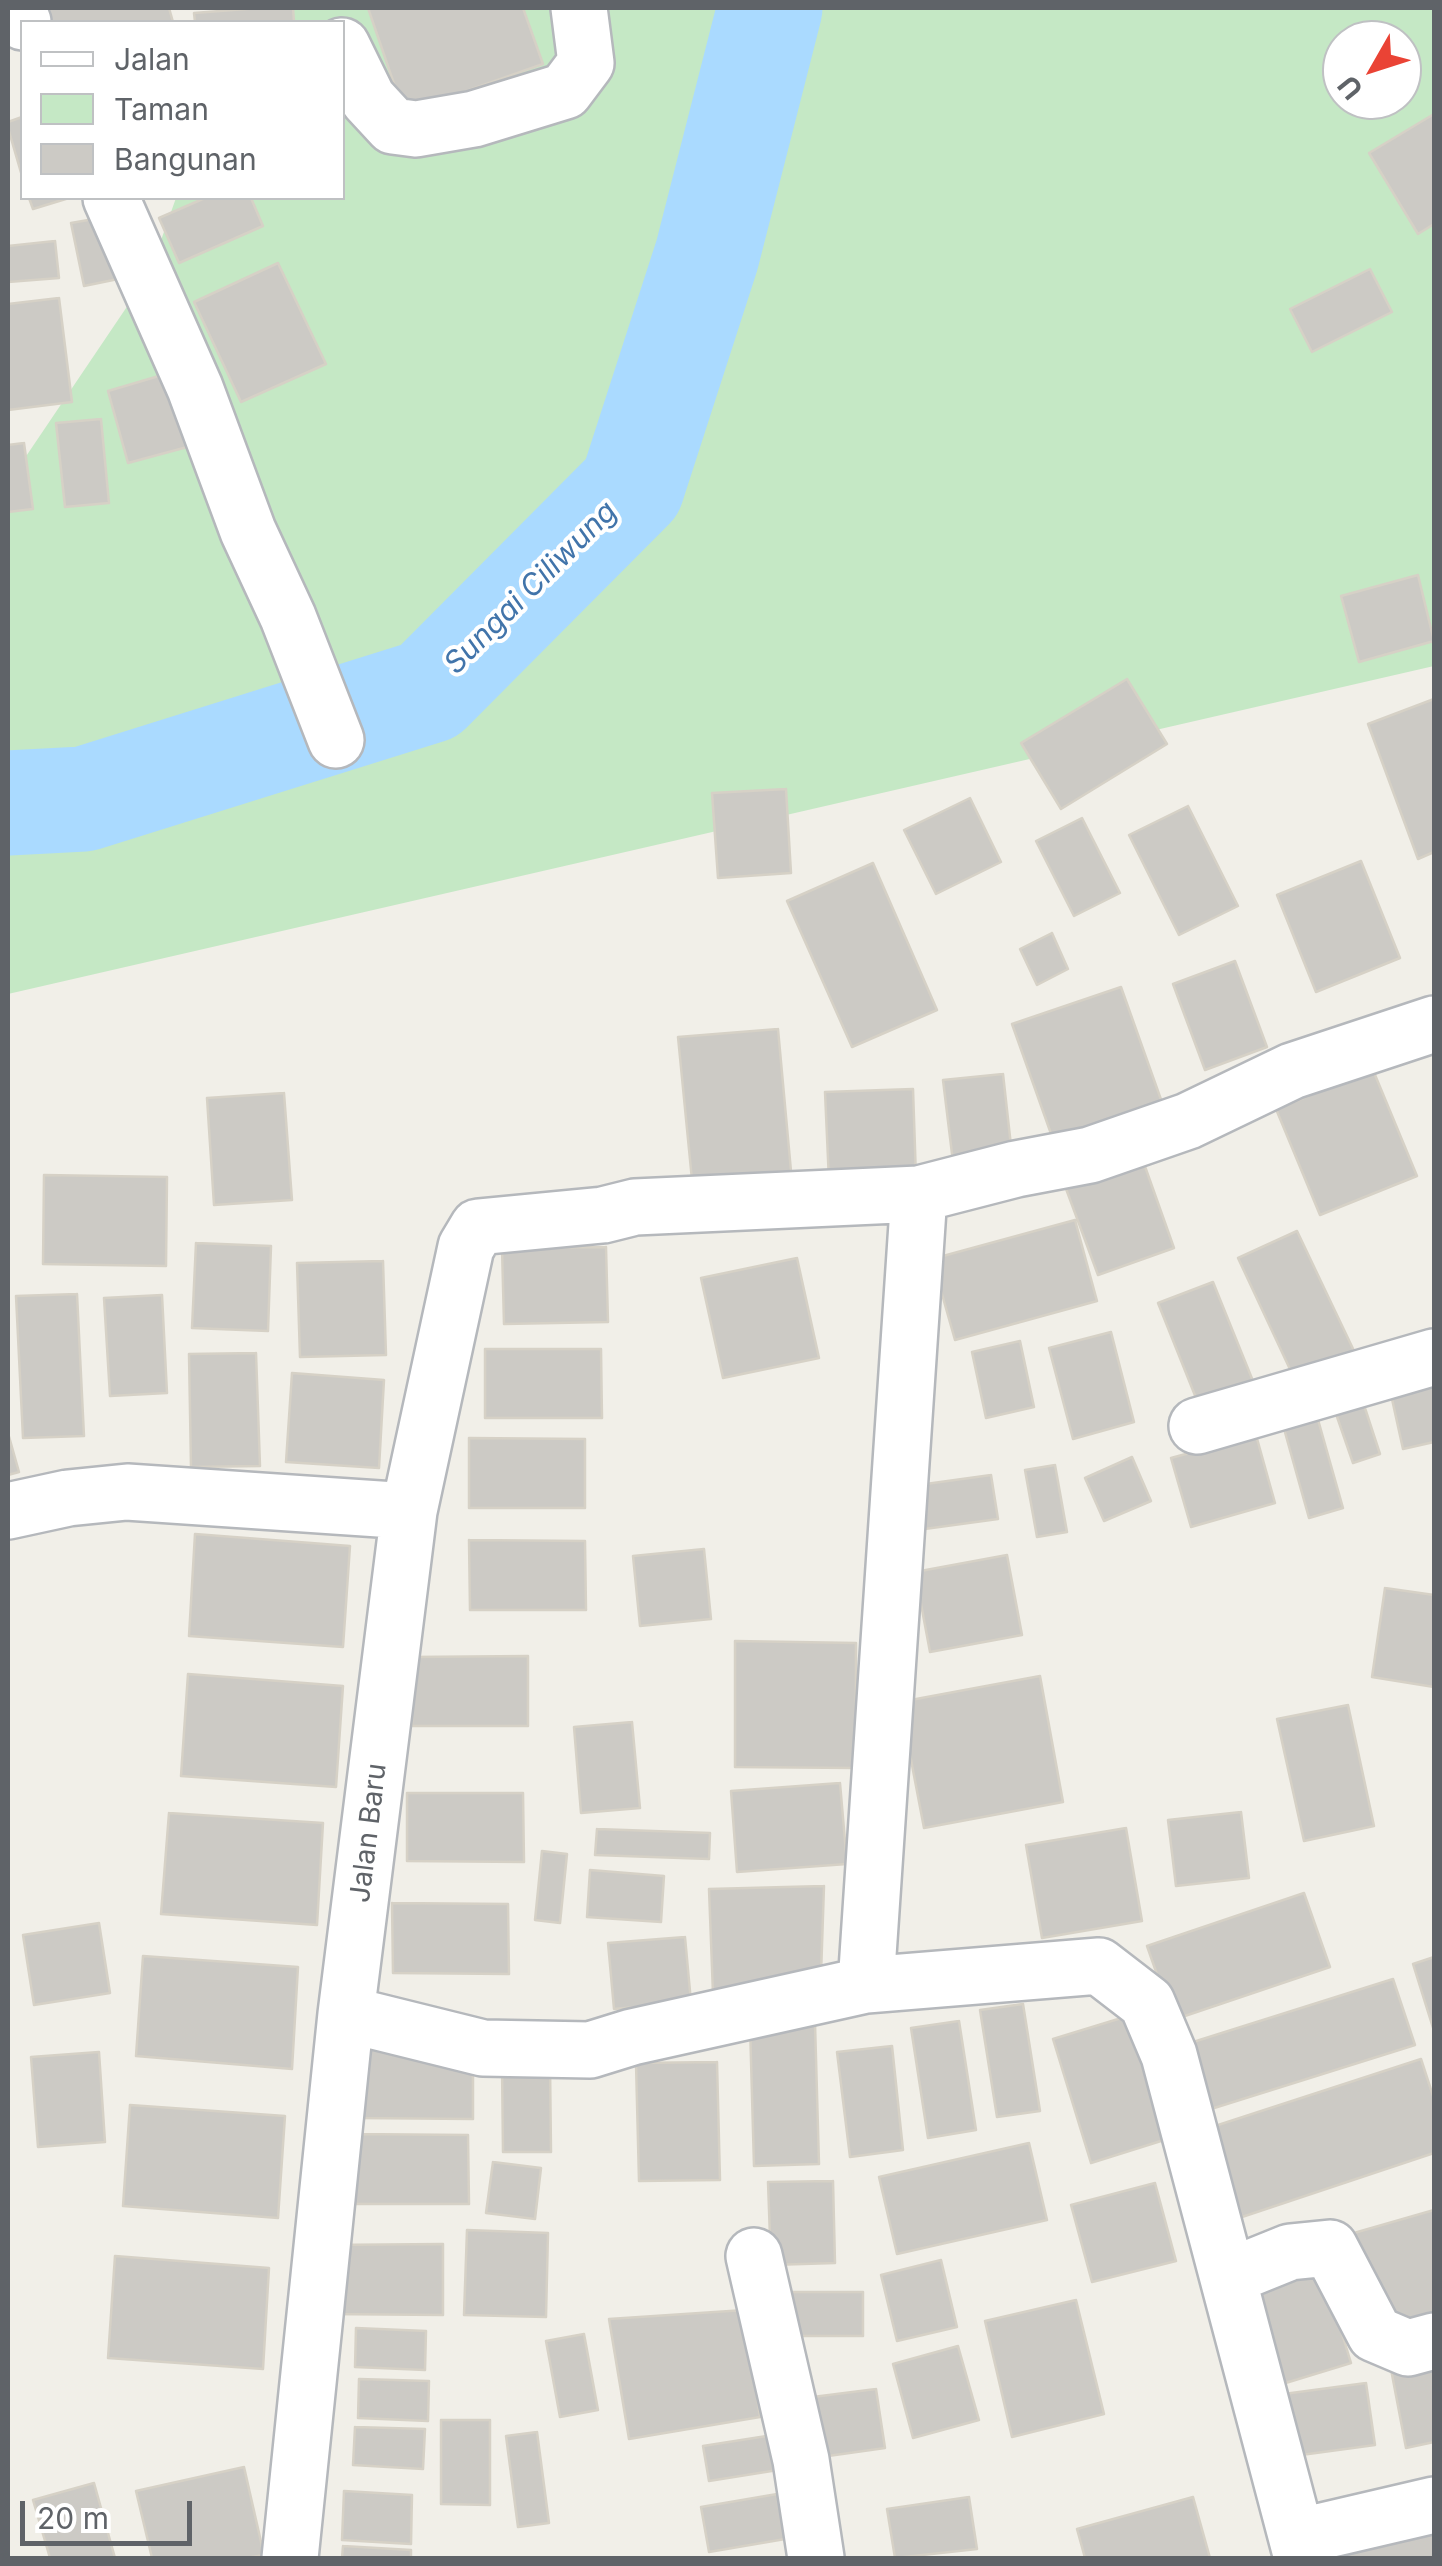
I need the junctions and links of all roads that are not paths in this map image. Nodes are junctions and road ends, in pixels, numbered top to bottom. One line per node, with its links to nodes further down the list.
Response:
1 (579, 8): 2 (street)
2 (345, 52)
3 (111, 200): 4 (street)
4 (336, 740)
5 (1434, 1024): 6 (street)
6 (919, 1194): 10 (street, Jalan Baru); 11 (street)
7 (1434, 1357): 8 (street)
8 (1197, 1426)
9 (8, 1511): 10 (street)
10 (410, 1511): 12 (street, Jalan Baru)
11 (866, 1985): 12 (street); 14 (street)
12 (346, 2014): 18 (street, Jalan Baru)
13 (754, 2256): 19 (street)
14 (1228, 2277): 15 (street); 17 (street)
15 (1434, 2341)
16 (1434, 2505): 17 (street)
17 (1300, 2548)
18 (290, 2558)
19 (816, 2558)

